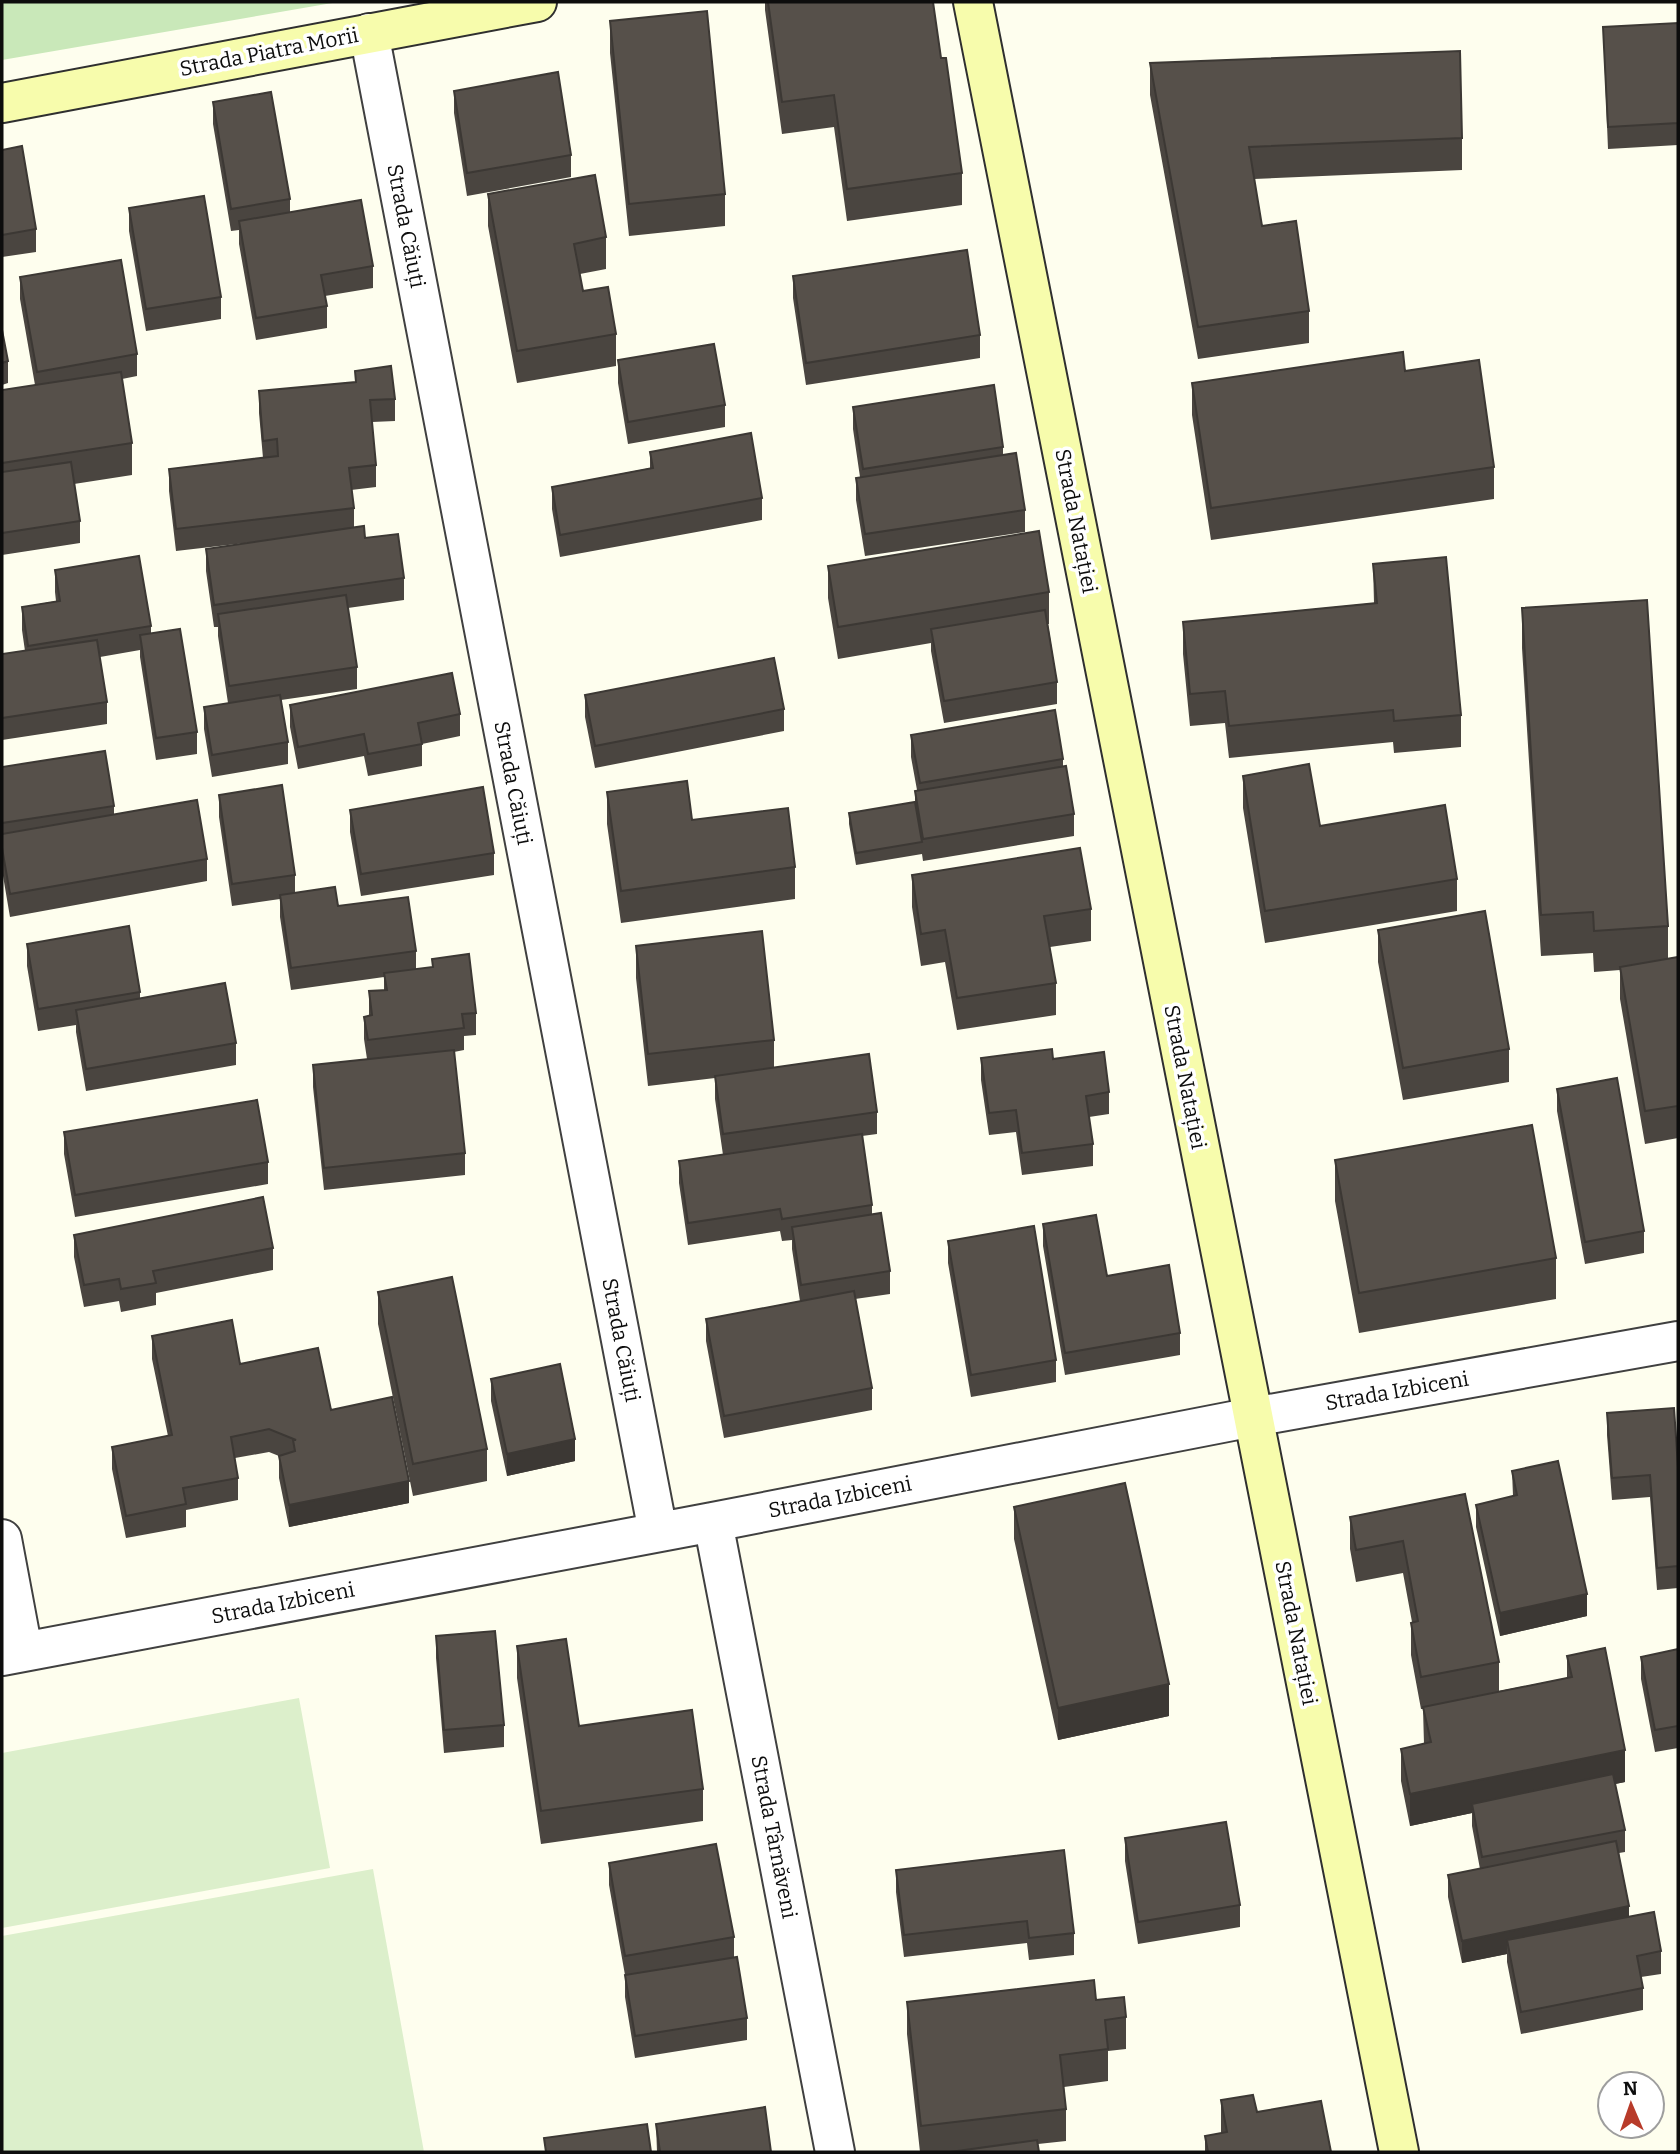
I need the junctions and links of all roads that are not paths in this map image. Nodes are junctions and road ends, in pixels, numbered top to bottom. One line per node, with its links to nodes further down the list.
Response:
1 (537, 2): 3 (street, Strada Piatra Morii)
2 (973, 2): 6 (street, Strada Natației)
3 (369, 33): 4 (street, Strada Piatra Morii); 8 (street, Strada Căiuți)
4 (2, 103)
5 (1678, 1341): 6 (street, Strada Izbiceni)
6 (1252, 1417): 7 (street, Strada Izbiceni); 12 (street, Strada Natației)
7 (713, 1522): 8 (street, Strada Izbiceni); 11 (street, Strada Târnăveni)
8 (658, 1532): 10 (street, Strada Izbiceni)
9 (2, 1539): 10 (street)
10 (12, 1653)
11 (835, 2152)
12 (1399, 2152)

